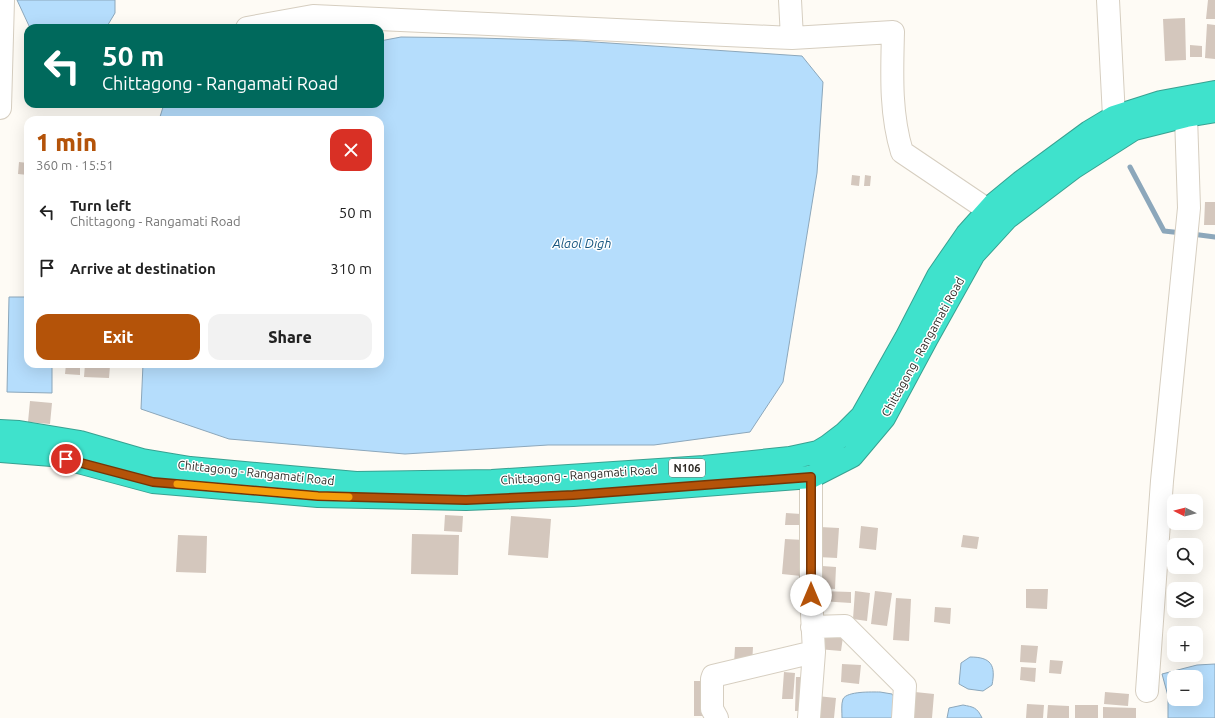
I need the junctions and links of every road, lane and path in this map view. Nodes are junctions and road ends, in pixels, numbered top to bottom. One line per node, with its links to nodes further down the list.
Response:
1 (3, 0): 8 (street)
2 (790, 0): 6 (street)
3 (1108, 0): 11 (street)
4 (313, 8): 5 (street); 6 (street)
5 (260, 24)
6 (792, 38): 12 (street)
7 (1215, 92): 11 (highway, Chittagong - Rangamati Road / N106)
8 (0, 108)
9 (1215, 111): 10 (highway, Chittagong - Rangamati Road / N106)
10 (1186, 116): 15 (highway, Chittagong - Rangamati Road / N106); 18 (street)
11 (1114, 117): 12 (highway, Chittagong - Rangamati Road / N106)
12 (988, 210): 13 (highway, Chittagong - Rangamati Road / N106)
13 (0, 431)
14 (0, 451): 15 (highway, Chittagong - Rangamati Road / N106)
15 (811, 477): 16 (street)
16 (812, 627): 17 (street); 21 (street)
17 (814, 652): 19 (street); 20 (street)
18 (1146, 691)
19 (716, 718)
20 (809, 718)
21 (903, 718)

